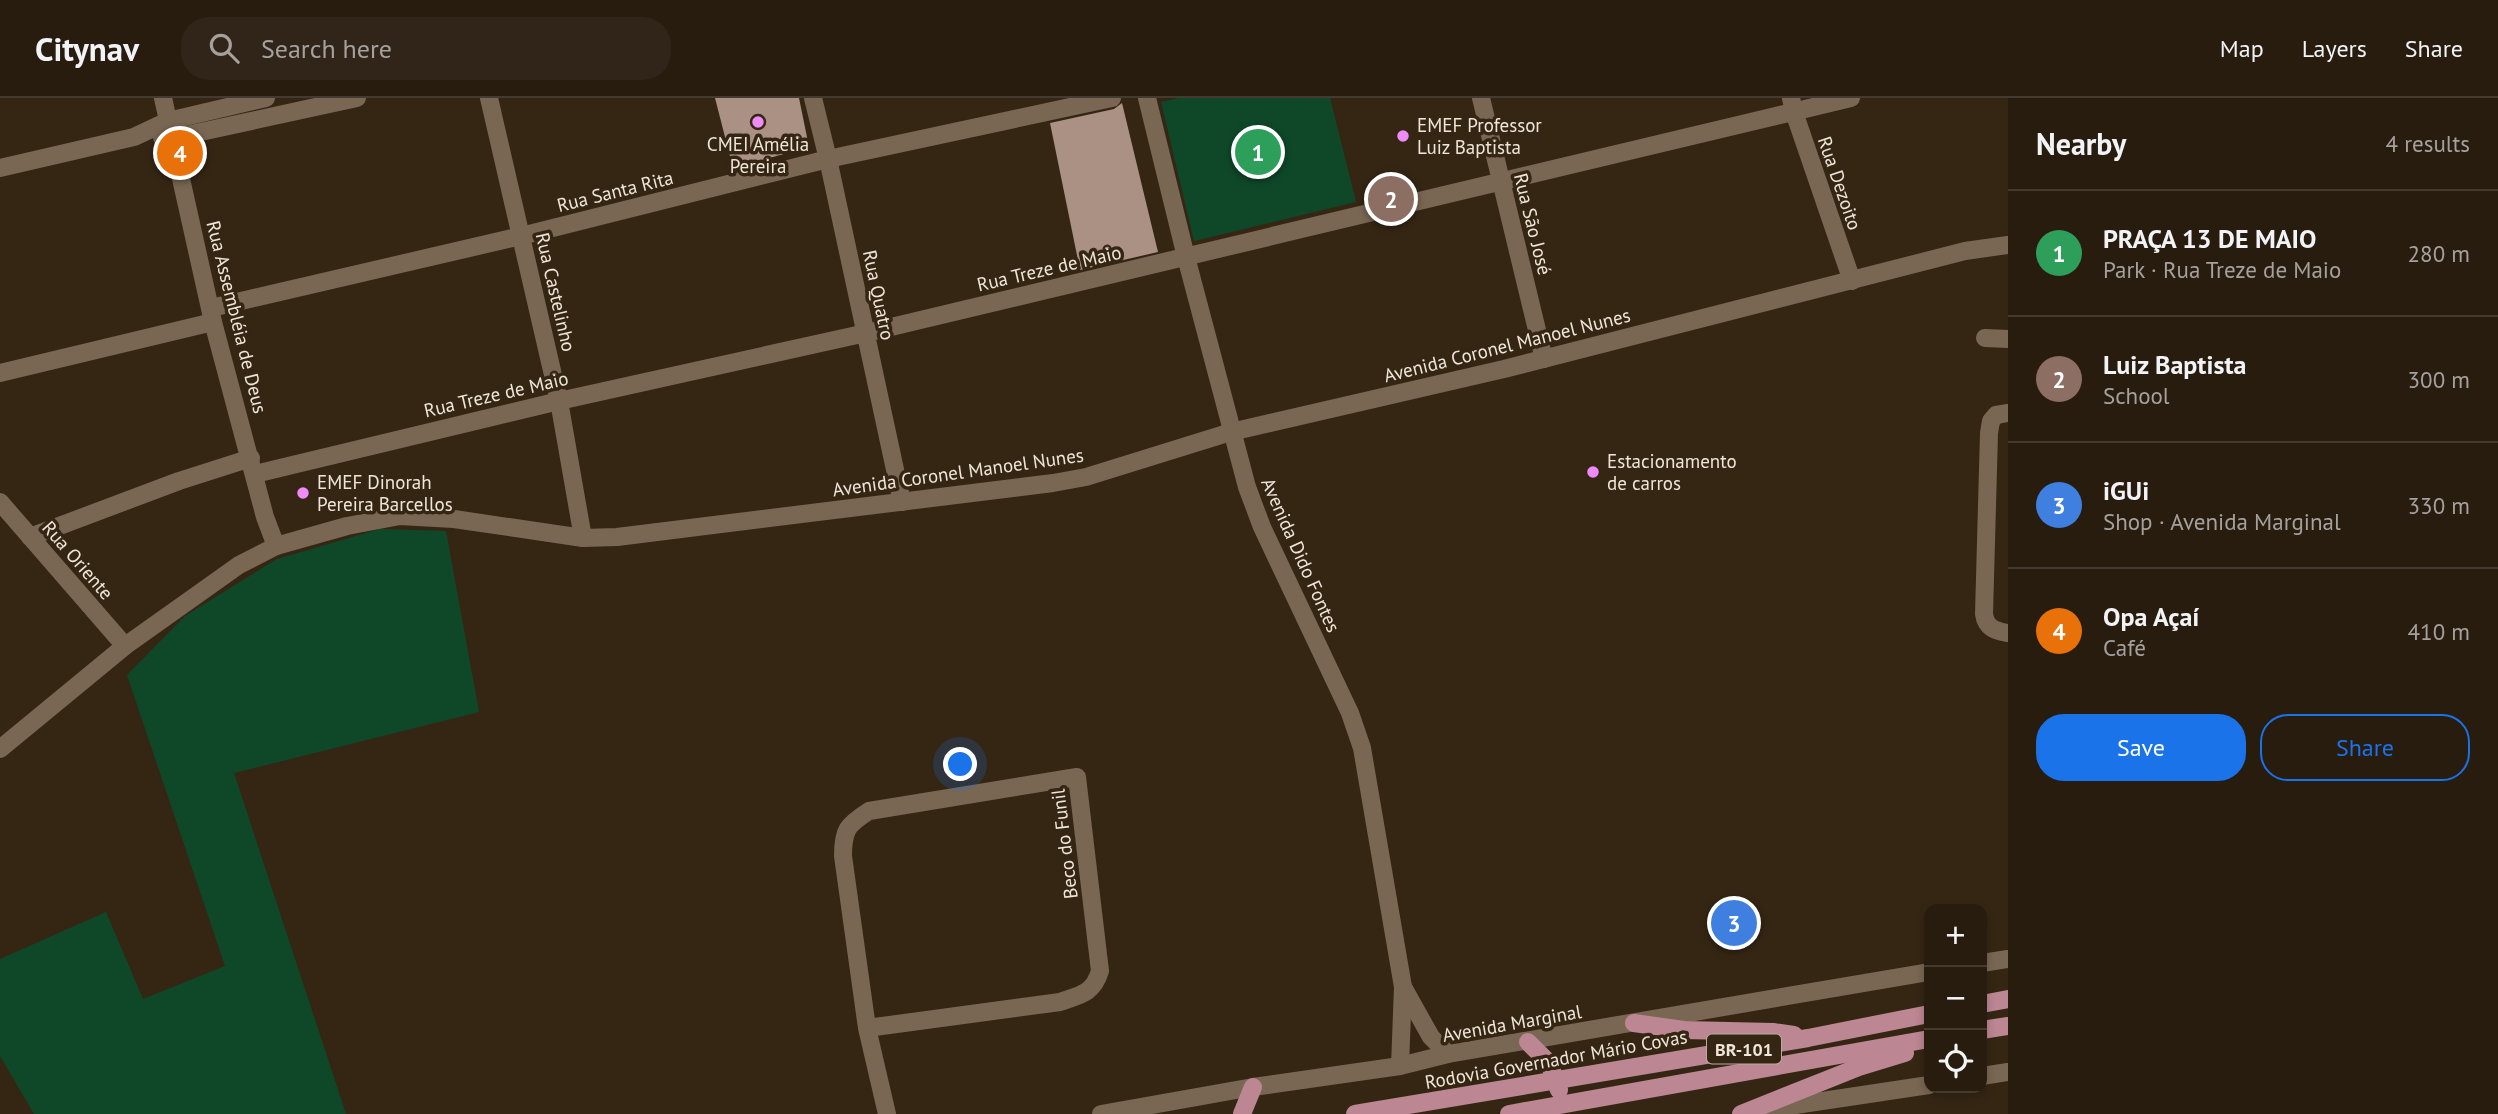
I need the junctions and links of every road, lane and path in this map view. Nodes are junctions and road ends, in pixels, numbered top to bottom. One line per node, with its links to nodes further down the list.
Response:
1 (163, 98): 11 (street, Rua Assembléia de Deus)
2 (267, 98): 11 (street)
3 (357, 98): 11 (street)
4 (489, 98): 15 (street, Rua Castelinho)
5 (813, 98): 12 (street, Rua Quatro)
6 (1112, 98): 12 (street, Rua Santa Rita)
7 (1147, 98): 17 (street, Avenida Dido Fontes)
8 (1481, 98): 14 (street, Rua São José)
9 (1851, 98): 10 (street, Rua Treze de Maio)
10 (1792, 105): 14 (street, Rua Treze de Maio); 18 (street, Rua Dezoito)
11 (171, 130): 13 (street); 19 (street, Rua Assembléia de Deus)
12 (828, 159): 15 (street, Rua Santa Rita); 20 (street, Rua Quatro)
13 (0, 168)
14 (1501, 183): 17 (street, Rua Treze de Maio); 23 (street, Rua São José)
15 (521, 236): 19 (street, Rua Santa Rita); 25 (street, Rua Castelinho)
16 (2008, 245): 18 (street, Avenida Coronel Manoel Nunes)
17 (1186, 257): 20 (street, Rua Treze de Maio); 27 (street, Avenida Dido Fontes)
18 (1852, 281): 23 (street, Avenida Coronel Manoel Nunes)
19 (212, 315): 24 (street, Rua Santa Rita); 28 (street, Rua Assembléia de Deus)
20 (866, 333): 25 (street, Rua Treze de Maio); 30 (street, Rua Quatro)
21 (1984, 338): 22 (street)
22 (2008, 339)
23 (1544, 359): 27 (street, Avenida Coronel Manoel Nunes)
24 (0, 373)
25 (559, 401): 28 (street, Rua Treze de Maio); 32 (street, Rua Castelinho)
26 (2008, 413): 34 (street)
27 (1231, 432): 30 (street, Avenida Coronel Manoel Nunes); 40 (street, Avenida Dido Fontes)
28 (253, 466): 31 (street, Rua Treze de Maio); 33 (street, Rua Assembléia de Deus)
29 (0, 502): 31 (street, Rua Oriente)
30 (902, 502): 32 (street, Avenida Coronel Manoel Nunes)
31 (30, 537): 35 (street, Rua Oriente)
32 (583, 538): 33 (street, Avenida Coronel Manoel Nunes)
33 (276, 546): 35 (street, Avenida Coronel Manoel Nunes)
34 (2008, 633)
35 (125, 646): 36 (street, Avenida Coronel Manoel Nunes)
36 (0, 749)
37 (2008, 959): 38 (street)
38 (1987, 962)
39 (1924, 973): 44 (street, Avenida Marginal)
40 (1403, 987): 52 (street, Avenida Dido Fontes); 53 (street, Avenida Dido Fontes)
41 (2008, 999): 42 (main road)
42 (1987, 1003)
43 (1924, 1015): 48 (main road, Rodovia Governador Mário Covas / BR-101)
44 (1634, 1023): 48 (main road); 49 (street, Avenida Marginal)
45 (2008, 1026): 47 (main road)
46 (867, 1028): 46 (street, Beco do Funil); 60 (street, Beco do Funil)
47 (1987, 1029)
48 (1808, 1038): 56 (main road, Rodovia Governador Mário Covas / BR-101)
49 (1528, 1042): 52 (street, Avenida Marginal); 56 (main road)
50 (1924, 1042): 59 (main road, BR-101)
51 (1924, 1043): 65 (main road)
52 (1448, 1054): 53 (street, Avenida Marginal)
53 (1400, 1066): 58 (street, Avenida Marginal)
54 (2008, 1072): 55 (street)
55 (1987, 1075)
56 (1557, 1081): 59 (main road); 63 (main road, Rodovia Governador Mário Covas / BR-101)
57 (1924, 1086): 65 (street)
58 (1253, 1087): 61 (street, Avenida Marginal); 62 (main road)
59 (1559, 1110): 64 (main road, BR-101)
60 (887, 1114)
61 (1101, 1114)
62 (1242, 1114)
63 (1355, 1114)
64 (1509, 1114)
65 (1739, 1114)

